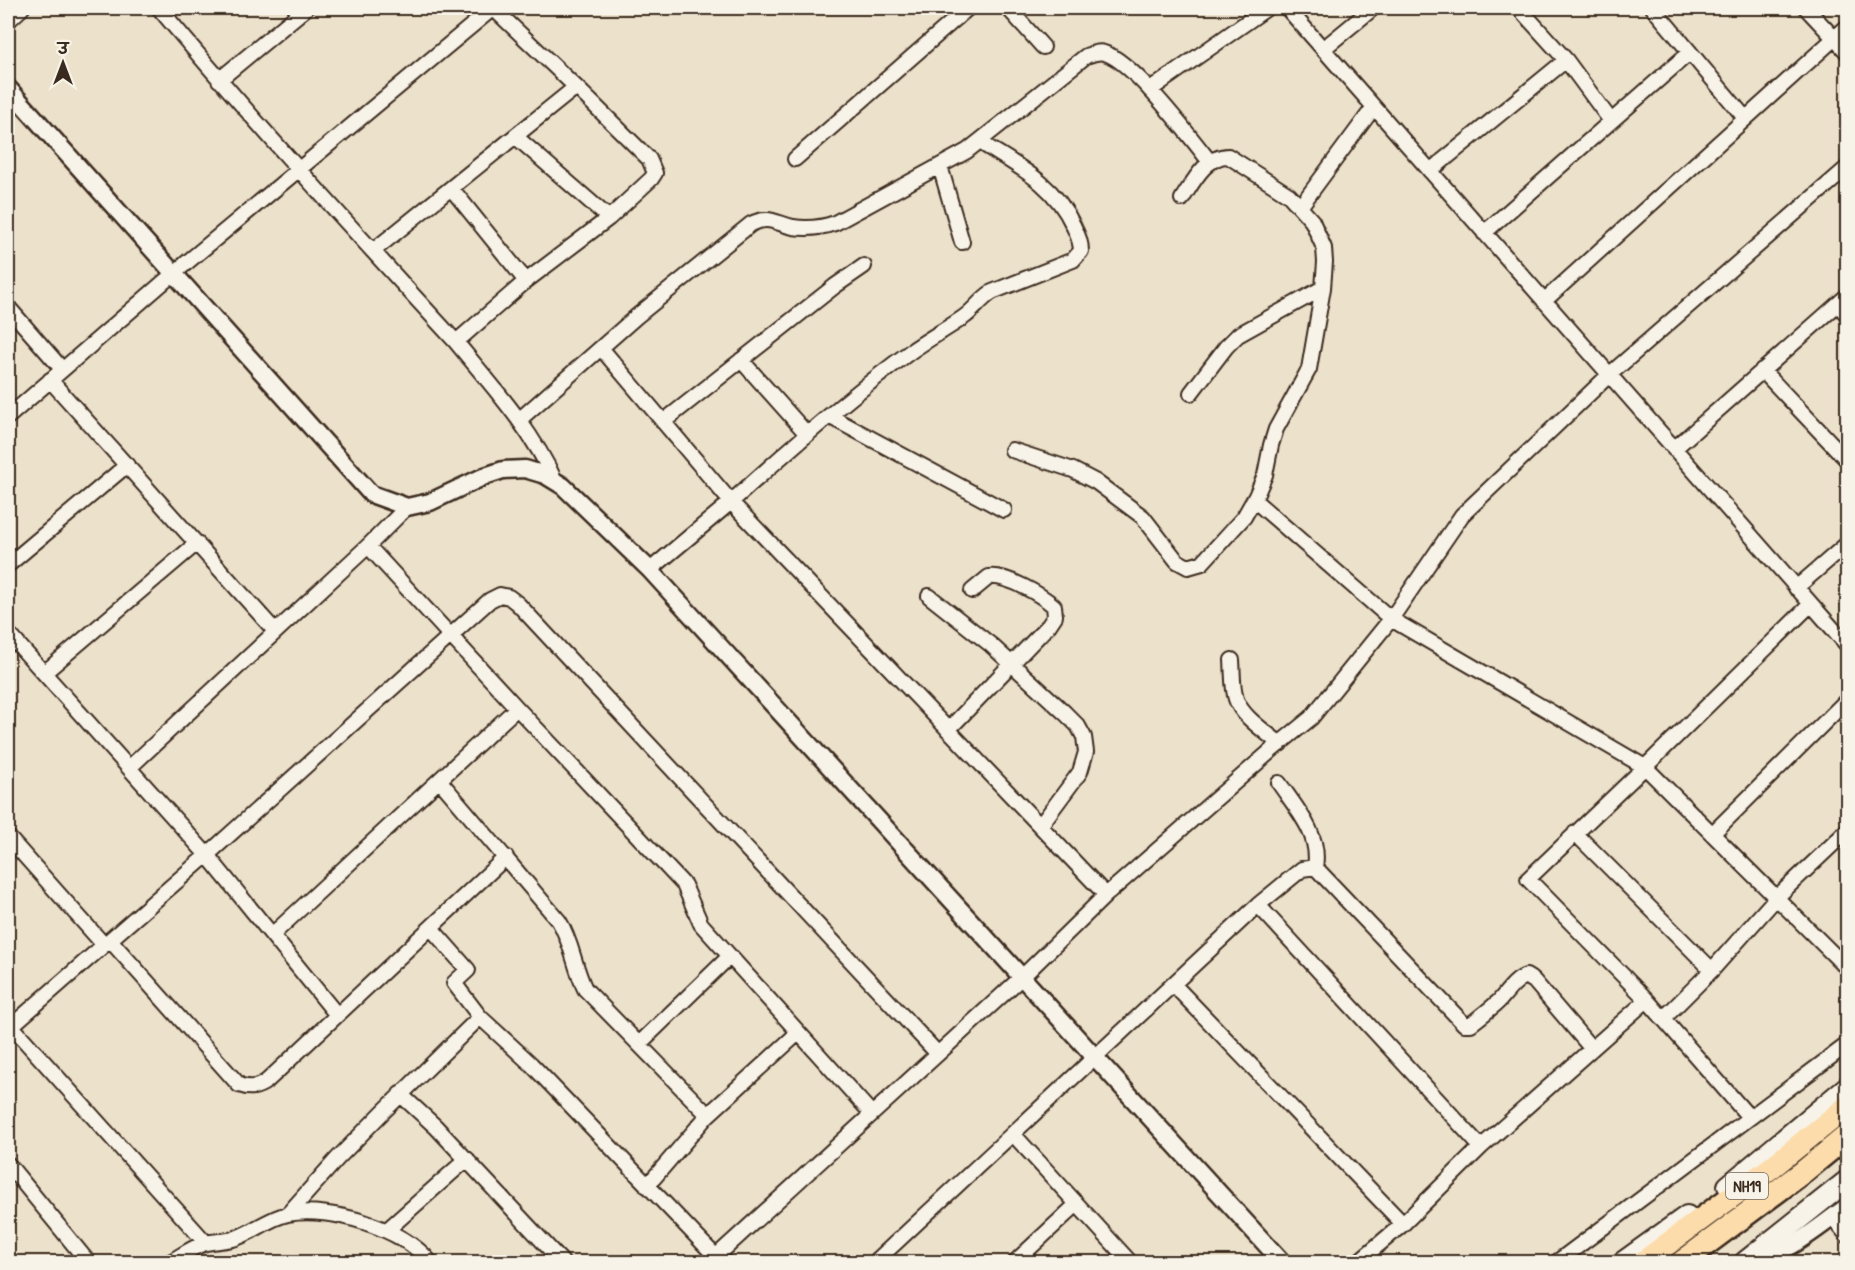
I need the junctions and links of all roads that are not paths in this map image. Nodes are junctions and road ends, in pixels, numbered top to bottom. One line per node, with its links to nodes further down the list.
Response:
1 (22, 8): 13 (street)
2 (159, 8): 21 (street)
3 (493, 8): 22 (street); 34 (street)
4 (968, 8): 30 (street)
5 (1008, 8): 16 (street)
6 (1267, 8): 24 (street)
7 (1287, 8): 17 (street)
8 (1373, 8): 17 (street)
9 (1519, 8): 20 (street)
10 (1653, 8): 18 (street)
11 (1806, 8): 15 (street)
12 (297, 10): 21 (street)
13 (8, 21)
14 (1848, 26): 15 (street)
15 (1834, 38): 19 (street); 26 (street)
16 (1043, 47)
17 (1323, 49): 25 (street)
18 (1690, 52): 26 (street); 27 (street)
19 (1848, 53)
20 (1566, 60): 27 (street); 35 (street)
21 (219, 80): 34 (street)
22 (576, 87): 28 (street); 39 (street)
23 (8, 88): 44 (street)
24 (1150, 90): 29 (street); 31 (street)
25 (1374, 107): 35 (street); 38 (street)
26 (1745, 118): 48 (street)
27 (1611, 121): 40 (street)
28 (515, 136): 36 (street); 39 (street)
29 (980, 141): 32 (street); 59 (street)
30 (795, 159)
31 (1210, 162): 37 (street); 38 (street)
32 (940, 166): 41 (street); 52 (street)
33 (1848, 167): 56 (street)
34 (298, 170): 42 (street); 44 (street)
35 (1430, 171): 40 (street)
36 (451, 188): 42 (street); 45 (street)
37 (1182, 199)
38 (1300, 207): 46 (street)
39 (609, 218): 45 (street)
40 (1484, 233): 48 (street)
41 (962, 242)
42 (373, 251): 51 (street)
43 (864, 266): 53 (street)
44 (173, 274): 54 (street); 71 (street)
45 (526, 281): 51 (street)
46 (1323, 288): 58 (street); 69 (street)
47 (1843, 299): 50 (street); 55 (street)
48 (1544, 301): 56 (street)
49 (8, 307): 54 (street)
50 (1848, 316)
51 (456, 342): 61 (street)
52 (601, 348): 61 (street); 62 (street)
53 (741, 360): 62 (street); 63 (street)
54 (62, 369): 57 (street)
55 (1762, 370): 64 (street); 66 (street)
56 (1609, 375): 64 (street); 82 (street)
57 (50, 380): 60 (street); 67 (street)
58 (1191, 393)
59 (829, 416): 63 (street); 72 (street)
60 (8, 417)
61 (519, 420): 68 (street)
62 (663, 422): 70 (street)
63 (807, 434): 70 (street)
64 (1674, 449): 78 (street)
65 (1012, 450): 69 (street)
66 (1848, 461)
67 (127, 465): 73 (street); 76 (street)
68 (555, 481): 71 (street); 77 (street)
69 (1254, 500): 82 (street)
70 (730, 502): 77 (street); 92 (street)
71 (407, 507): 75 (street)
72 (1004, 510)
73 (196, 543): 83 (street); 89 (street)
74 (1848, 543): 78 (street)
75 (368, 546): 83 (street); 85 (street)
76 (8, 565)
77 (650, 570): 115 (street)
78 (1796, 588): 81 (street)
79 (972, 591): 88 (street)
80 (929, 596): 88 (street)
81 (1811, 604): 86 (street); 94 (street)
82 (1391, 619): 93 (street); 94 (street)
83 (275, 631): 95 (street)
84 (8, 633): 89 (street)
85 (451, 635): 91 (street); 103 (street); 126 (street)
86 (1848, 646)
87 (1232, 660): 93 (street)
88 (1012, 666): 92 (street); 98 (street)
89 (44, 673): 95 (street)
90 (1848, 699): 101 (street)
91 (517, 708): 96 (street); 112 (street)
92 (948, 730): 98 (street)
93 (1280, 744): 106 (street)
94 (1645, 767): 100 (street); 101 (street)
95 (129, 768): 103 (street)
96 (440, 780): 104 (street); 110 (street)
97 (1279, 783): 105 (street)
98 (1040, 826): 106 (street)
99 (1848, 830): 107 (street)
100 (1575, 833): 114 (street); 117 (street)
101 (1712, 834): 107 (street)
102 (8, 837): 111 (street)
103 (207, 855): 110 (street); 111 (street)
104 (506, 857): 109 (street); 123 (street)
105 (1315, 867): 108 (street); 125 (street)
106 (1106, 895): 115 (street)
107 (1776, 898): 113 (street); 114 (street)
108 (1258, 905): 116 (street); 136 (street)
109 (430, 928): 118 (street); 119 (street)
110 (272, 935): 118 (street)
111 (107, 943): 118 (street); 121 (street)
112 (730, 956): 122 (street); 123 (street)
113 (1848, 969)
114 (1712, 970): 120 (street)
115 (1022, 977): 126 (street); 127 (street)
116 (1173, 984): 127 (street); 145 (street)
117 (1647, 1000): 120 (street); 125 (street)
118 (337, 1015)
119 (480, 1017): 129 (street); 140 (street)
120 (1663, 1019): 133 (street)
121 (9, 1026): 148 (street)
122 (798, 1032): 131 (street); 132 (street)
123 (639, 1044): 132 (street)
124 (1848, 1044): 133 (street)
125 (1592, 1049): 136 (street)
126 (938, 1054): 131 (street)
127 (1095, 1057): 134 (street); 158 (street)
128 (1848, 1086): 161 (main road)
129 (400, 1094): 137 (street); 143 (street)
130 (1848, 1106): 162 (highway, NH19)
131 (872, 1114): 149 (street)
132 (708, 1115): 140 (street)
133 (1749, 1117): 160 (street)
134 (1013, 1134): 141 (street); 155 (street)
135 (1848, 1135): 163 (highway, NH19)
136 (1481, 1147): 145 (street)
137 (467, 1159): 146 (street); 154 (street)
138 (8, 1164): 151 (street)
139 (1848, 1180): 150 (main road)
140 (647, 1186): 149 (street)
141 (1077, 1204): 156 (street); 157 (street)
142 (1848, 1206): 144 (street)
143 (288, 1214): 146 (street); 148 (street)
144 (1832, 1217): 147 (street); 150 (street)
145 (1403, 1224): 159 (street)
146 (387, 1230): 153 (street)
147 (1848, 1236)
148 (206, 1243): 152 (street)
149 (716, 1261)
150 (1746, 1262)
151 (88, 1263)
152 (170, 1263)
153 (430, 1263)
154 (562, 1263)
155 (875, 1263)
156 (1015, 1263)
157 (1130, 1263)
158 (1282, 1263)
159 (1358, 1263)
160 (1557, 1263)
161 (1623, 1263)
162 (1643, 1263)
163 (1682, 1263)

